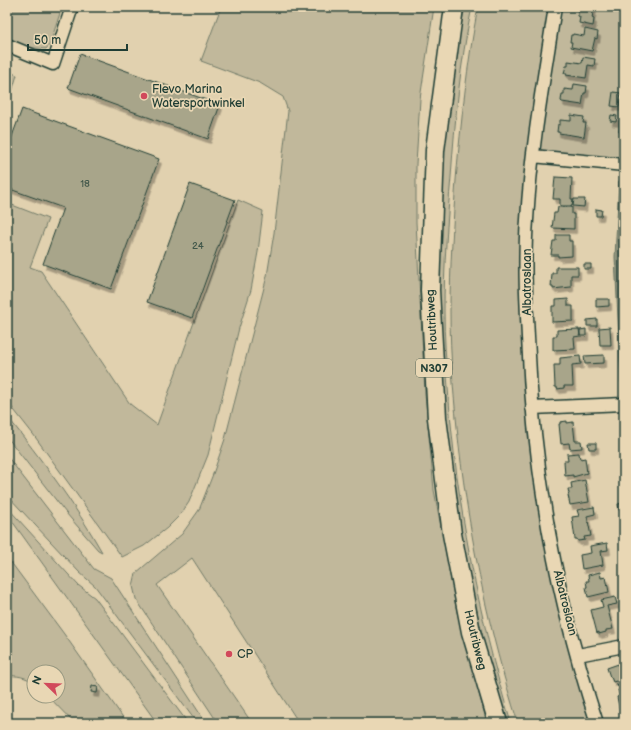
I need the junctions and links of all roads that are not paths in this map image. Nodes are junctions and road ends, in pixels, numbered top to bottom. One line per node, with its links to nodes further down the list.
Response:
1 (72, 7): 4 (street)
2 (454, 7): 11 (main road, Houtribweg / N307)
3 (555, 7): 5 (street, Albatroslaan)
4 (7, 45)
5 (533, 156): 6 (street); 8 (street, Albatroslaan)
6 (624, 165)
7 (624, 404): 8 (street)
8 (532, 408): 10 (street, Albatroslaan)
9 (624, 646): 10 (street)
10 (578, 655): 12 (street, Albatroslaan)
11 (498, 723)
12 (597, 723)

